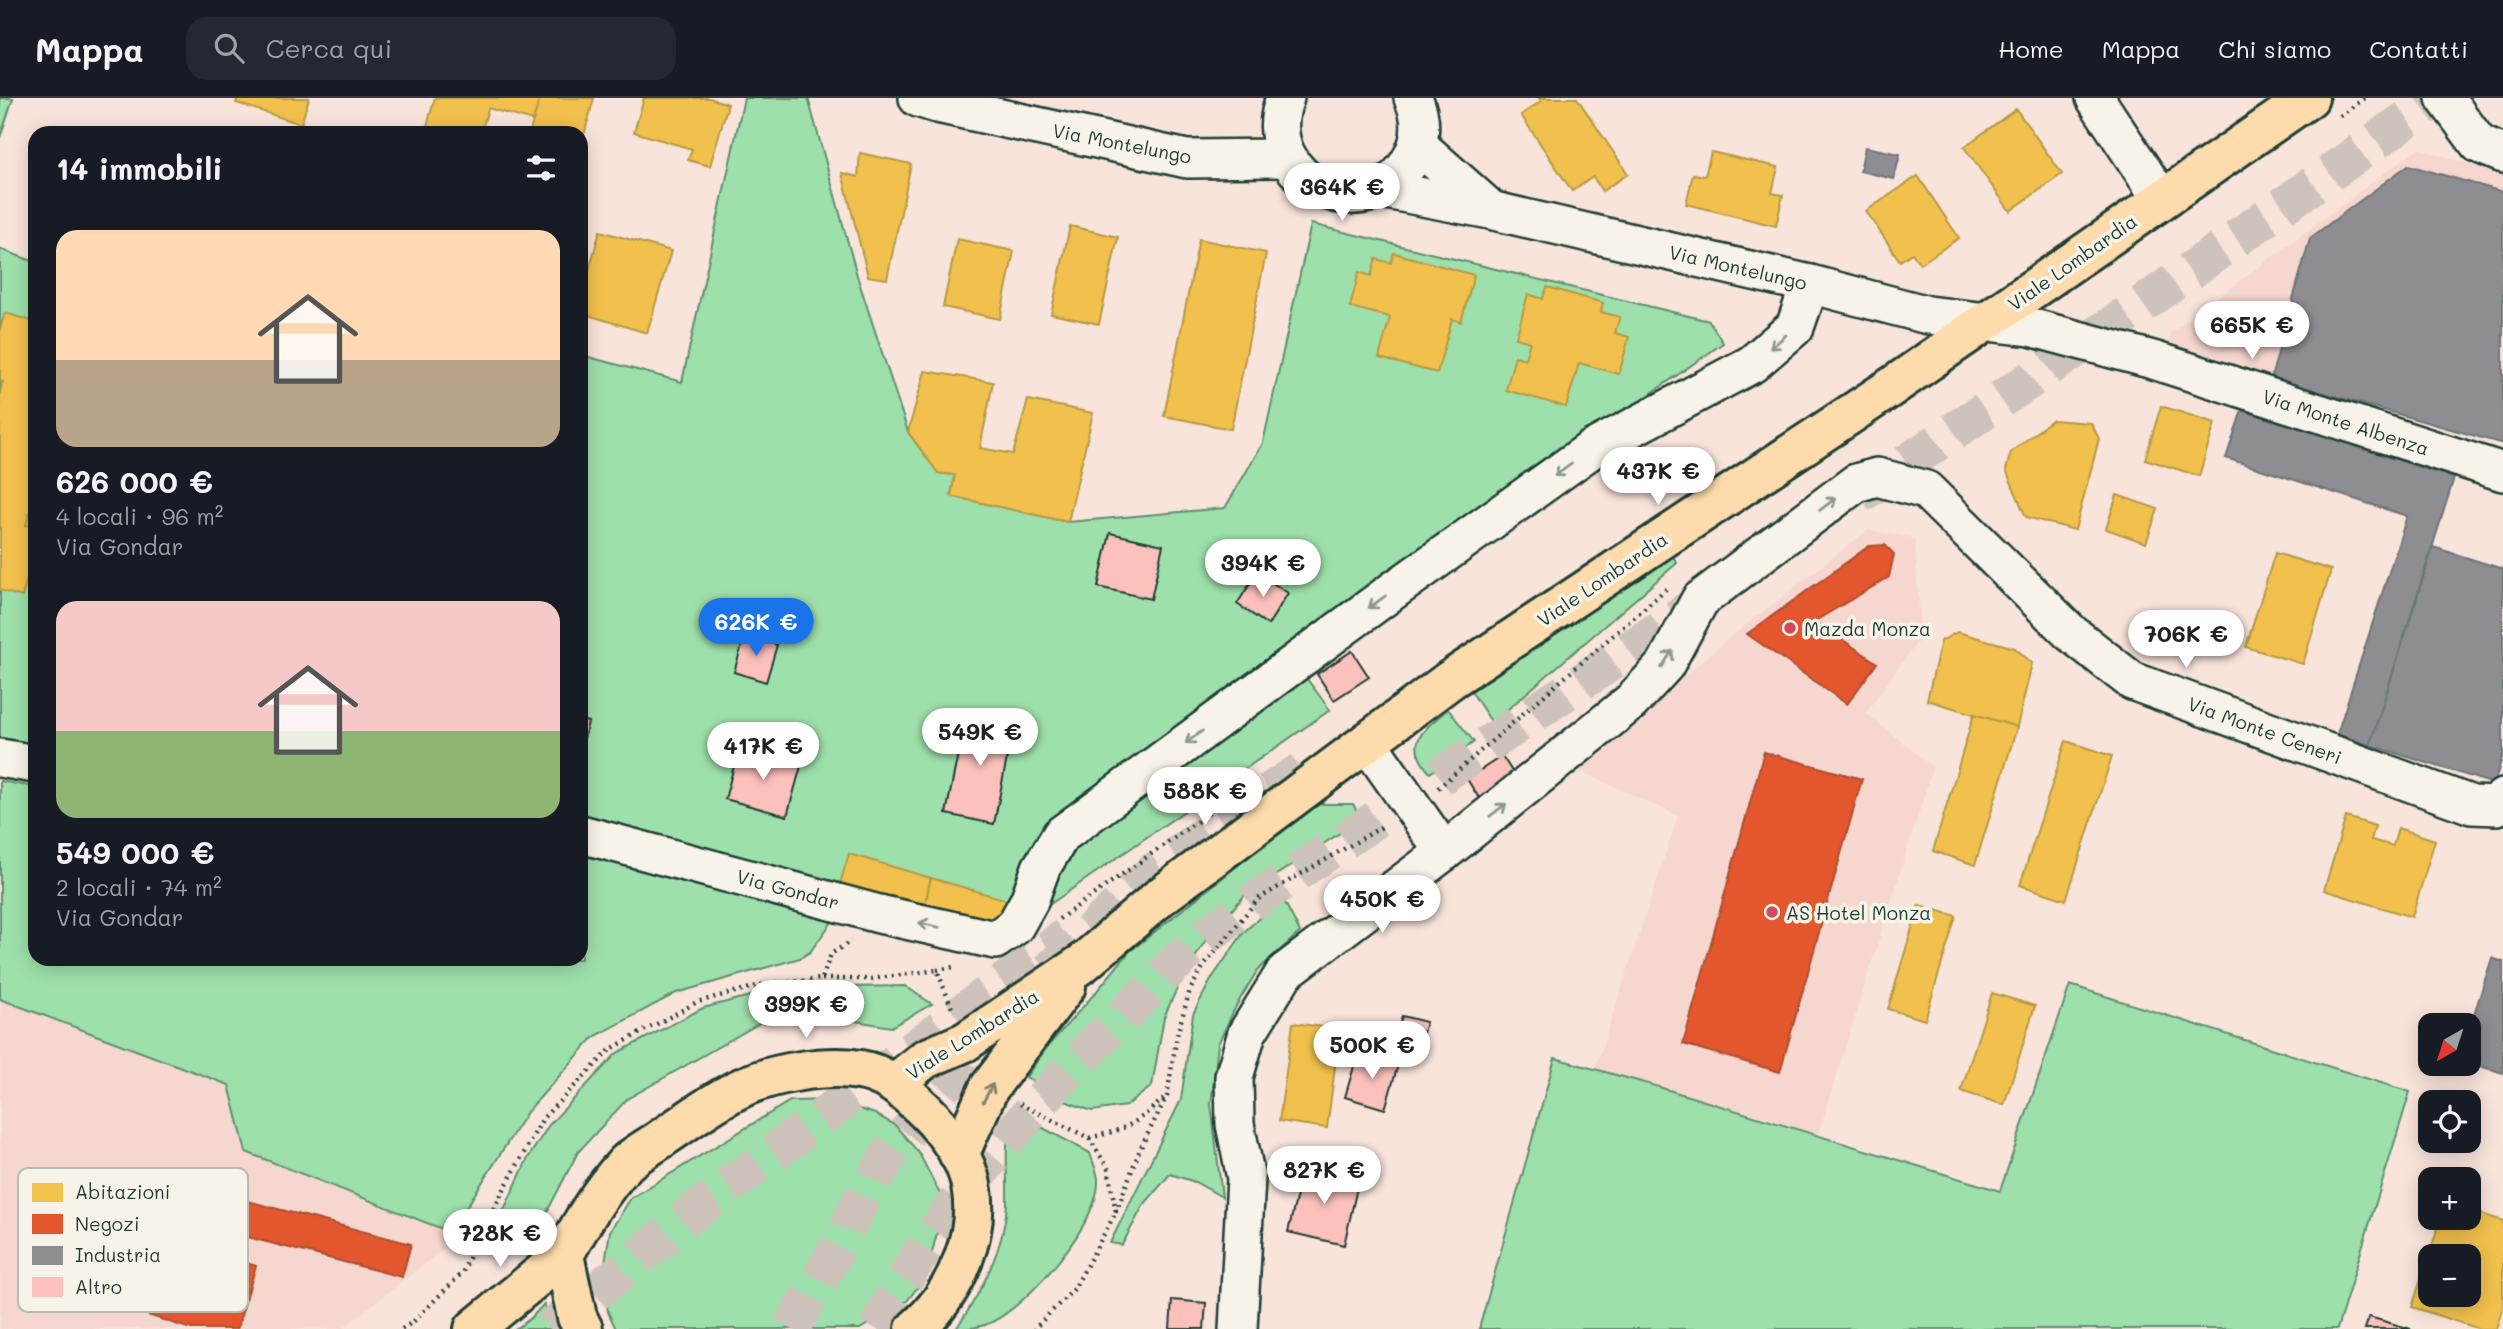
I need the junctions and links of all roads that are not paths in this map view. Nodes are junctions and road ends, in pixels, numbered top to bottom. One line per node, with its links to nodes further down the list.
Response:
1 (918, 98): 9 (street, Via Montelungo)
2 (1285, 98): 9 (street)
3 (2095, 98): 11 (street)
4 (2309, 98): 11 (main road, Viale Lombardia)
5 (2445, 98): 8 (street)
6 (1421, 101): 7 (street)
7 (1418, 145): 10 (street); 12 (street, Via Montelungo)
8 (2503, 154)
9 (1287, 158): 10 (street, Via Montelungo)
10 (1381, 189): 12 (street, Via Montelungo)
11 (2162, 200): 14 (main road, Viale Lombardia)
12 (1490, 210): 13 (street, Via Montelungo)
13 (1810, 284): 14 (street, Via Montelungo); 20 (street, Via Gondar, one-way to 20)
14 (1986, 323): 15 (street, Via Monte Albenza); 16 (main road, Viale Lombardia)
15 (2503, 472)
16 (1367, 742): 21 (street); 22 (main road, Viale Lombardia)
17 (0, 758): 18 (street)
18 (28, 763)
19 (2503, 798): 21 (street, Via Monte Ceneri, one-way to 19)
20 (588, 836)
21 (1444, 852): 29 (street)
22 (1083, 962): 23 (main road, Viale Lombardia); 24 (main road, Viale Lombardia, one-way to 22)
23 (895, 1083): 24 (main road); 25 (main road)
24 (959, 1155): 28 (main road)
25 (564, 1255): 26 (main road); 27 (main road)
26 (474, 1329)
27 (583, 1329)
28 (915, 1329)
29 (1238, 1329)

